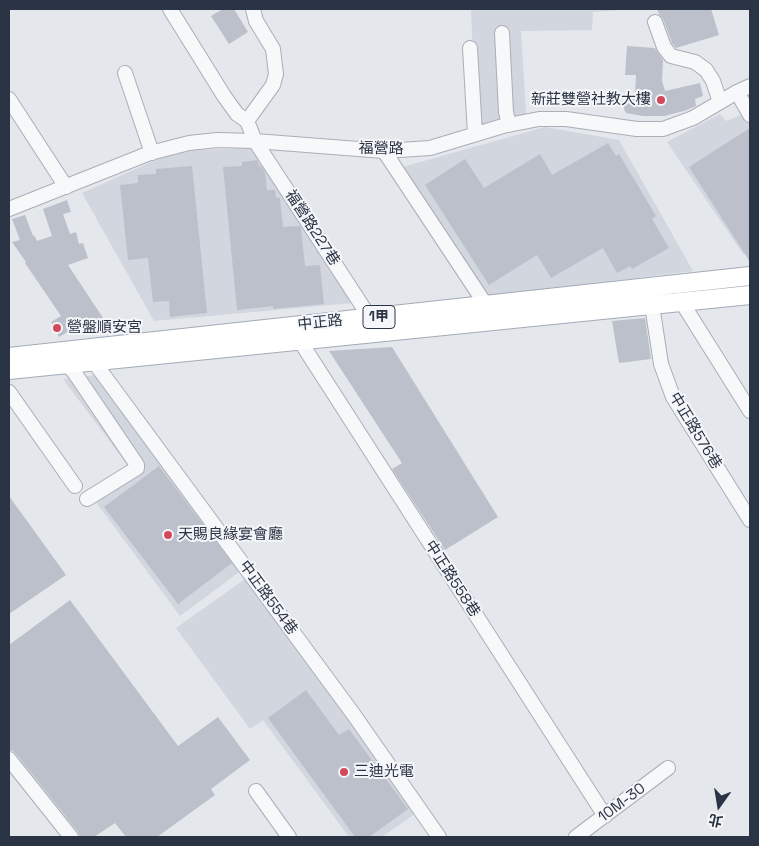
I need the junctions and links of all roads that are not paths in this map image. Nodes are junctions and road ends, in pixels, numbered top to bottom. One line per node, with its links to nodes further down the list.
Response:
1 (170, 9): 12 (street, 福營路227巷)
2 (252, 9): 12 (street)
3 (655, 22): 10 (street)
4 (502, 33): 13 (street)
5 (470, 48): 14 (street)
6 (124, 73): 17 (street)
7 (750, 86): 8 (street, 福營路)
8 (737, 92): 10 (street, 福營路); 11 (street)
9 (9, 99): 18 (street)
10 (720, 102): 13 (street, 福營路)
11 (750, 115)
12 (247, 122): 15 (street, 福營路227巷)
13 (510, 125): 14 (street, 福營路)
14 (475, 134): 16 (street, 福營路)
15 (255, 141): 16 (street, 福營路); 17 (street, 福營路); 25 (street, 福營路227巷)
16 (384, 151): 23 (street)
17 (152, 153): 18 (street, 福營路)
18 (66, 187): 19 (street, 福營路)
19 (9, 209)
20 (750, 276): 23 (main road, 中正路 / 1甲)
21 (750, 295): 22 (main road, 中正路 / 1甲)
22 (684, 302): 24 (main road, 中正路 / 1甲); 32 (street)
23 (486, 305): 25 (main road, 中正路 / 1甲)
24 (652, 305): 25 (main road, 中正路 / 1甲); 35 (street, 中正路576巷)
25 (375, 325): 26 (main road, 中正路 / 1甲); 27 (main road, 中正路 / 1甲)
26 (300, 341): 28 (main road, 中正路 / 1甲); 39 (street, 中正路558巷)
27 (9, 357)
28 (94, 362): 29 (main road, 中正路 / 1甲); 42 (street, 中正路554巷)
29 (67, 364): 30 (main road, 中正路 / 1甲); 34 (street)
30 (9, 370)
31 (9, 392): 33 (street)
32 (750, 411)
33 (75, 486)
34 (87, 500)
35 (750, 520)
36 (9, 759): 40 (street)
37 (668, 768): 39 (street, 10M-30)
38 (256, 791): 41 (street)
39 (605, 816): 43 (street, 10M-30)
40 (71, 837)
41 (289, 837)
42 (439, 837)
43 (576, 837)

